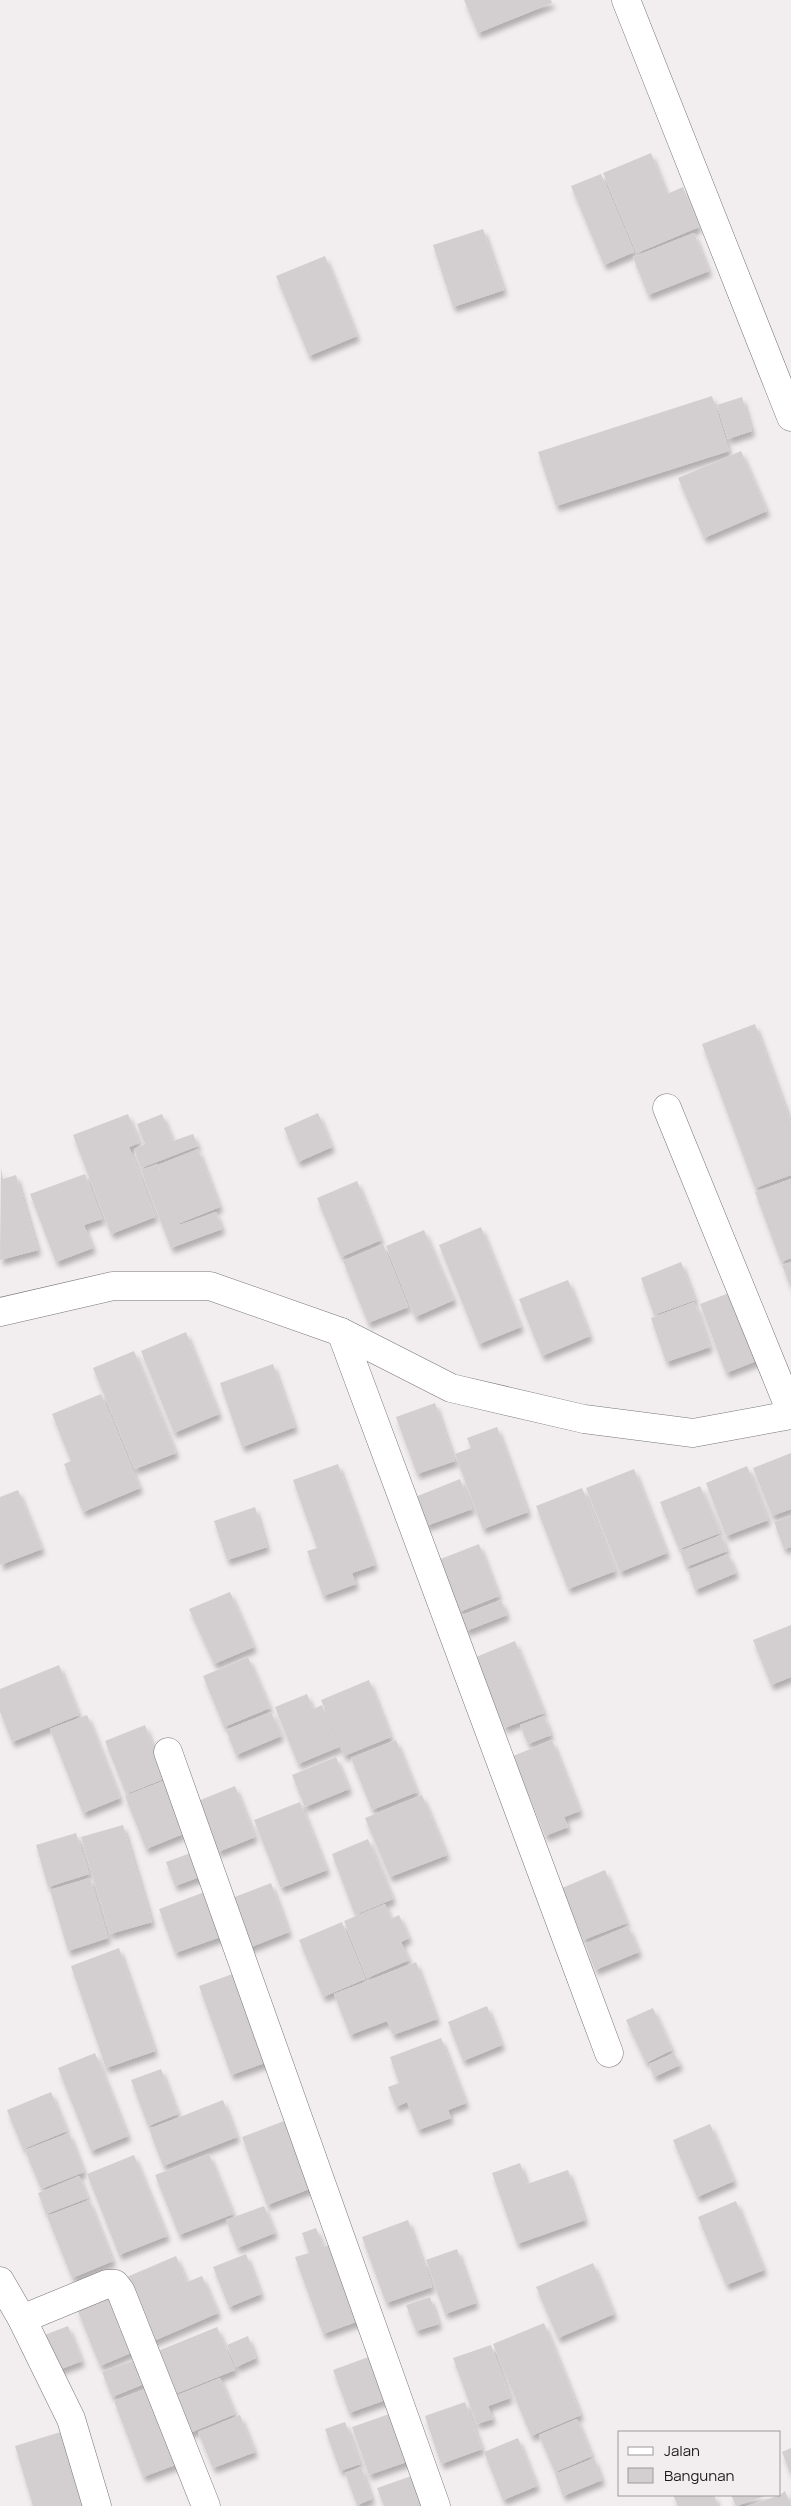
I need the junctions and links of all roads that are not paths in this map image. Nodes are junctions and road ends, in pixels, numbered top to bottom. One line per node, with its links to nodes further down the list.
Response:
1 (626, 0): 2 (street)
2 (791, 417)
3 (667, 1108): 6 (street)
4 (0, 1312): 5 (street)
5 (341, 1332): 6 (street); 8 (street)
6 (791, 1413)
7 (168, 1752): 13 (street)
8 (609, 2053)
9 (0, 2280): 10 (street)
10 (22, 2319): 11 (street); 12 (street)
11 (97, 2506)
12 (206, 2506)
13 (436, 2506)

